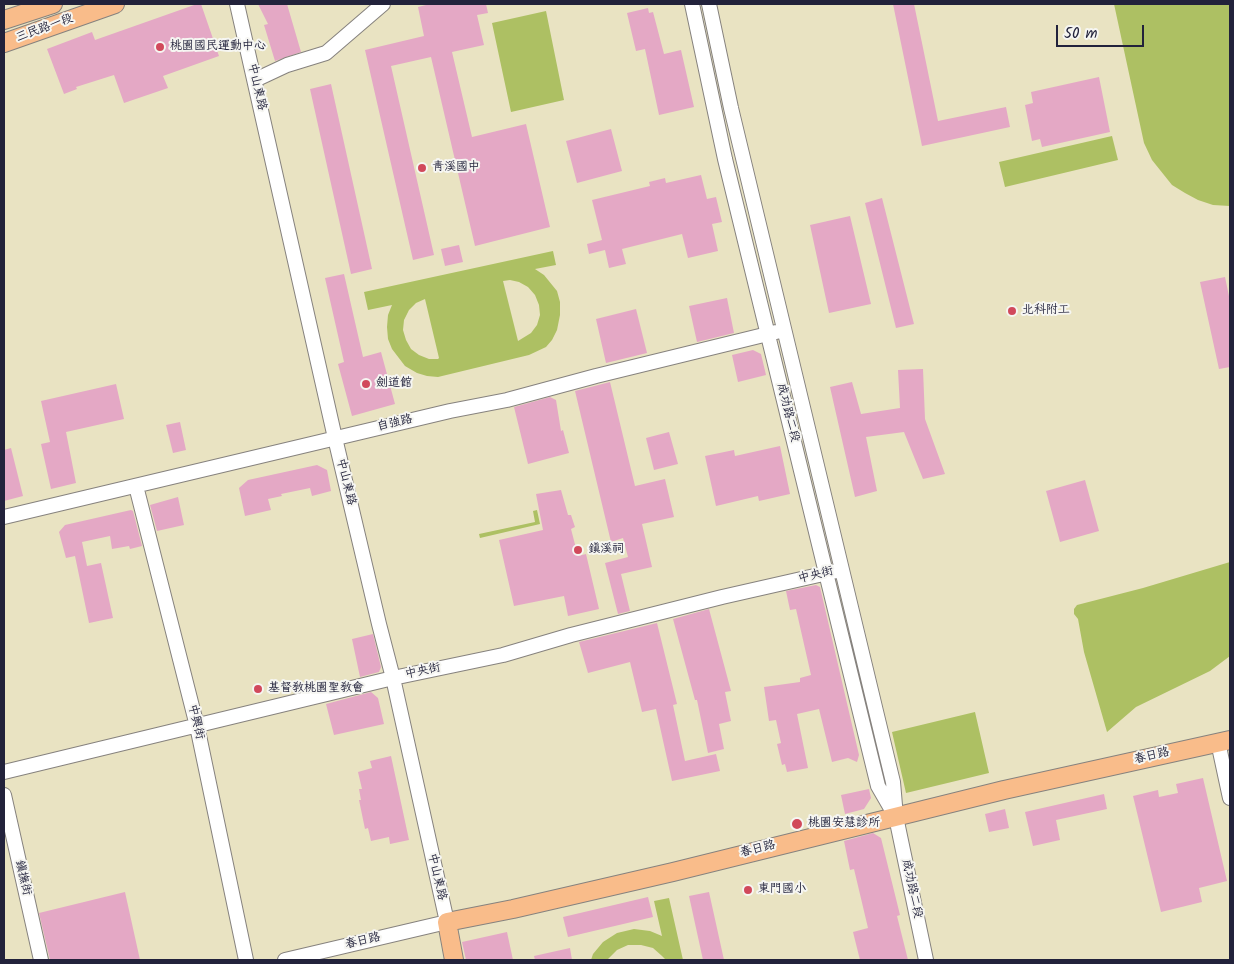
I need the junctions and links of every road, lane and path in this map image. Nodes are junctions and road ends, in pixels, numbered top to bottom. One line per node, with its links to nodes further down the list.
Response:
1 (53, 4): 7 (main road, 三民路一段)
2 (115, 4): 8 (main road, 三民路一段)
3 (237, 4): 9 (street, 中山東路)
4 (383, 4): 9 (street)
5 (692, 4): 11 (street, 成功路二段)
6 (709, 4): 10 (street, 成功路二段)
7 (4, 20)
8 (4, 43)
9 (255, 80): 16 (street, 中山東路)
10 (747, 175): 11 (street); 12 (street, 成功路二段)
11 (730, 179): 13 (street, 成功路二段)
12 (764, 242): 13 (street); 14 (street, 成功路二段)
13 (746, 246): 15 (street, 成功路二段)
14 (785, 330): 15 (street, 自強路); 19 (street, 成功路二段)
15 (768, 334): 16 (street, 自強路); 20 (street, 成功路二段)
16 (335, 438): 17 (street, 自強路); 21 (street, 中山東路)
17 (136, 486): 18 (street, 自強路); 22 (street, 中興街)
18 (4, 517)
19 (841, 570): 20 (street, 中央街); 27 (street, 成功路二段)
20 (827, 574): 21 (street, 中央街); 27 (street, 成功路二段)
21 (393, 678): 22 (street, 中央街); 28 (street, 中山東路)
22 (197, 726): 24 (street, 中央街); 30 (street, 中興街)
23 (1224, 741): 26 (street); 27 (main road, 春日路)
24 (4, 772)
25 (4, 796): 29 (street, 鎮撫街)
26 (1230, 798)
27 (896, 817): 28 (main road, 春日路); 33 (street, 成功路二段)
28 (446, 922): 31 (street, 春日路); 32 (main road, 中山東路)
29 (40, 960)
30 (246, 960)
31 (285, 960)
32 (454, 960)
33 (926, 960)

